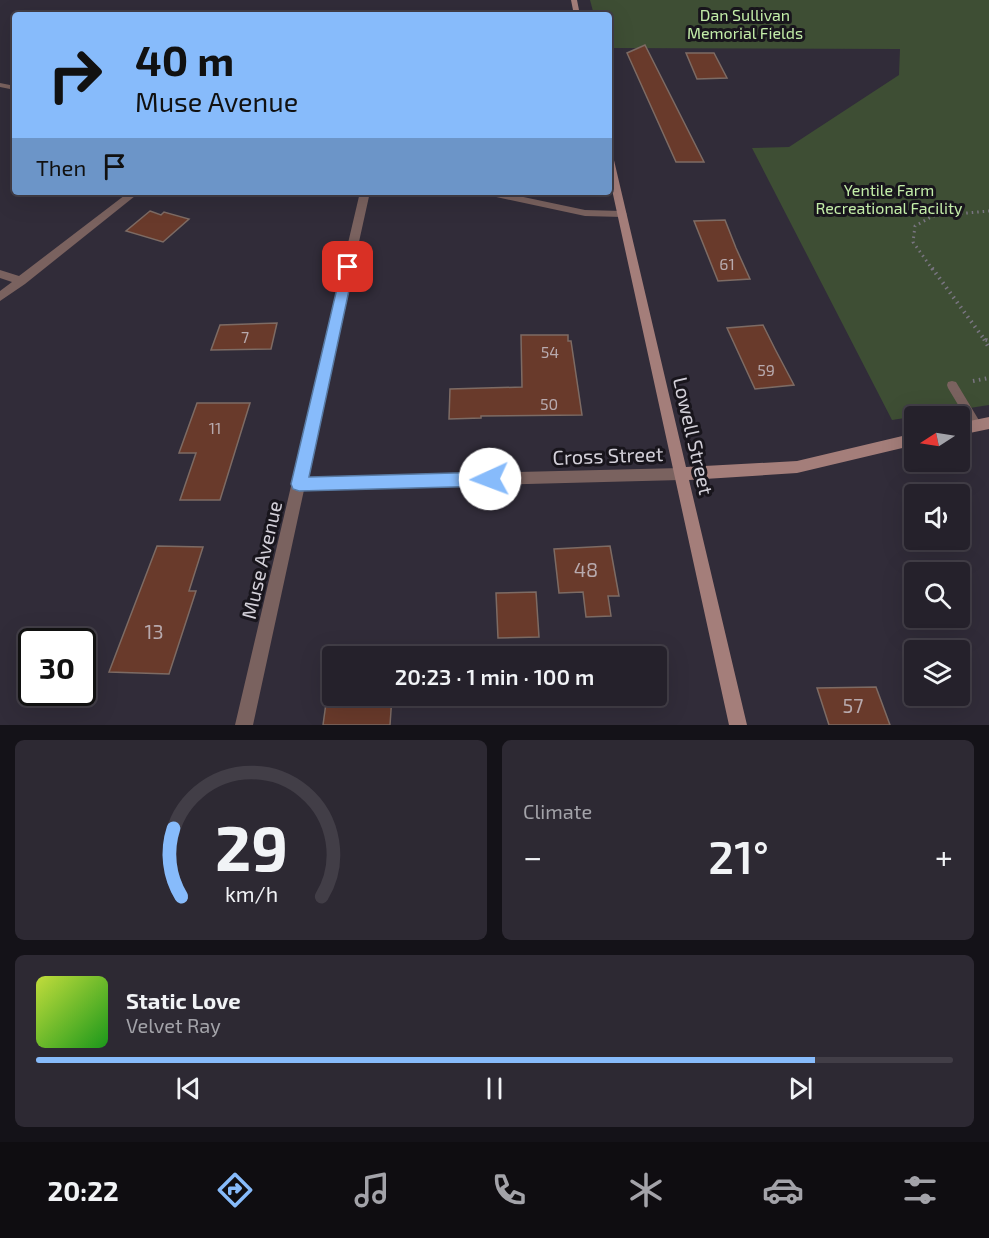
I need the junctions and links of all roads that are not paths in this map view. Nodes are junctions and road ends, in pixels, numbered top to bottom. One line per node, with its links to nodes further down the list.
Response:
1 (612, 169): 5 (main road, Lowell Street)
2 (131, 195): 7 (street)
3 (364, 195): 13 (street, Muse Avenue)
4 (501, 195): 5 (street)
5 (622, 214): 12 (main road, Lowell Street)
6 (0, 274): 7 (street)
7 (21, 280): 8 (street)
8 (0, 297)
9 (952, 385): 10 (lane)
10 (982, 424)
11 (904, 442): 12 (main road, Cross Street)
12 (681, 474): 13 (street, Cross Street); 15 (main road, Lowell Street)
13 (299, 484): 14 (street, Muse Avenue)
14 (244, 725)
15 (738, 725)

